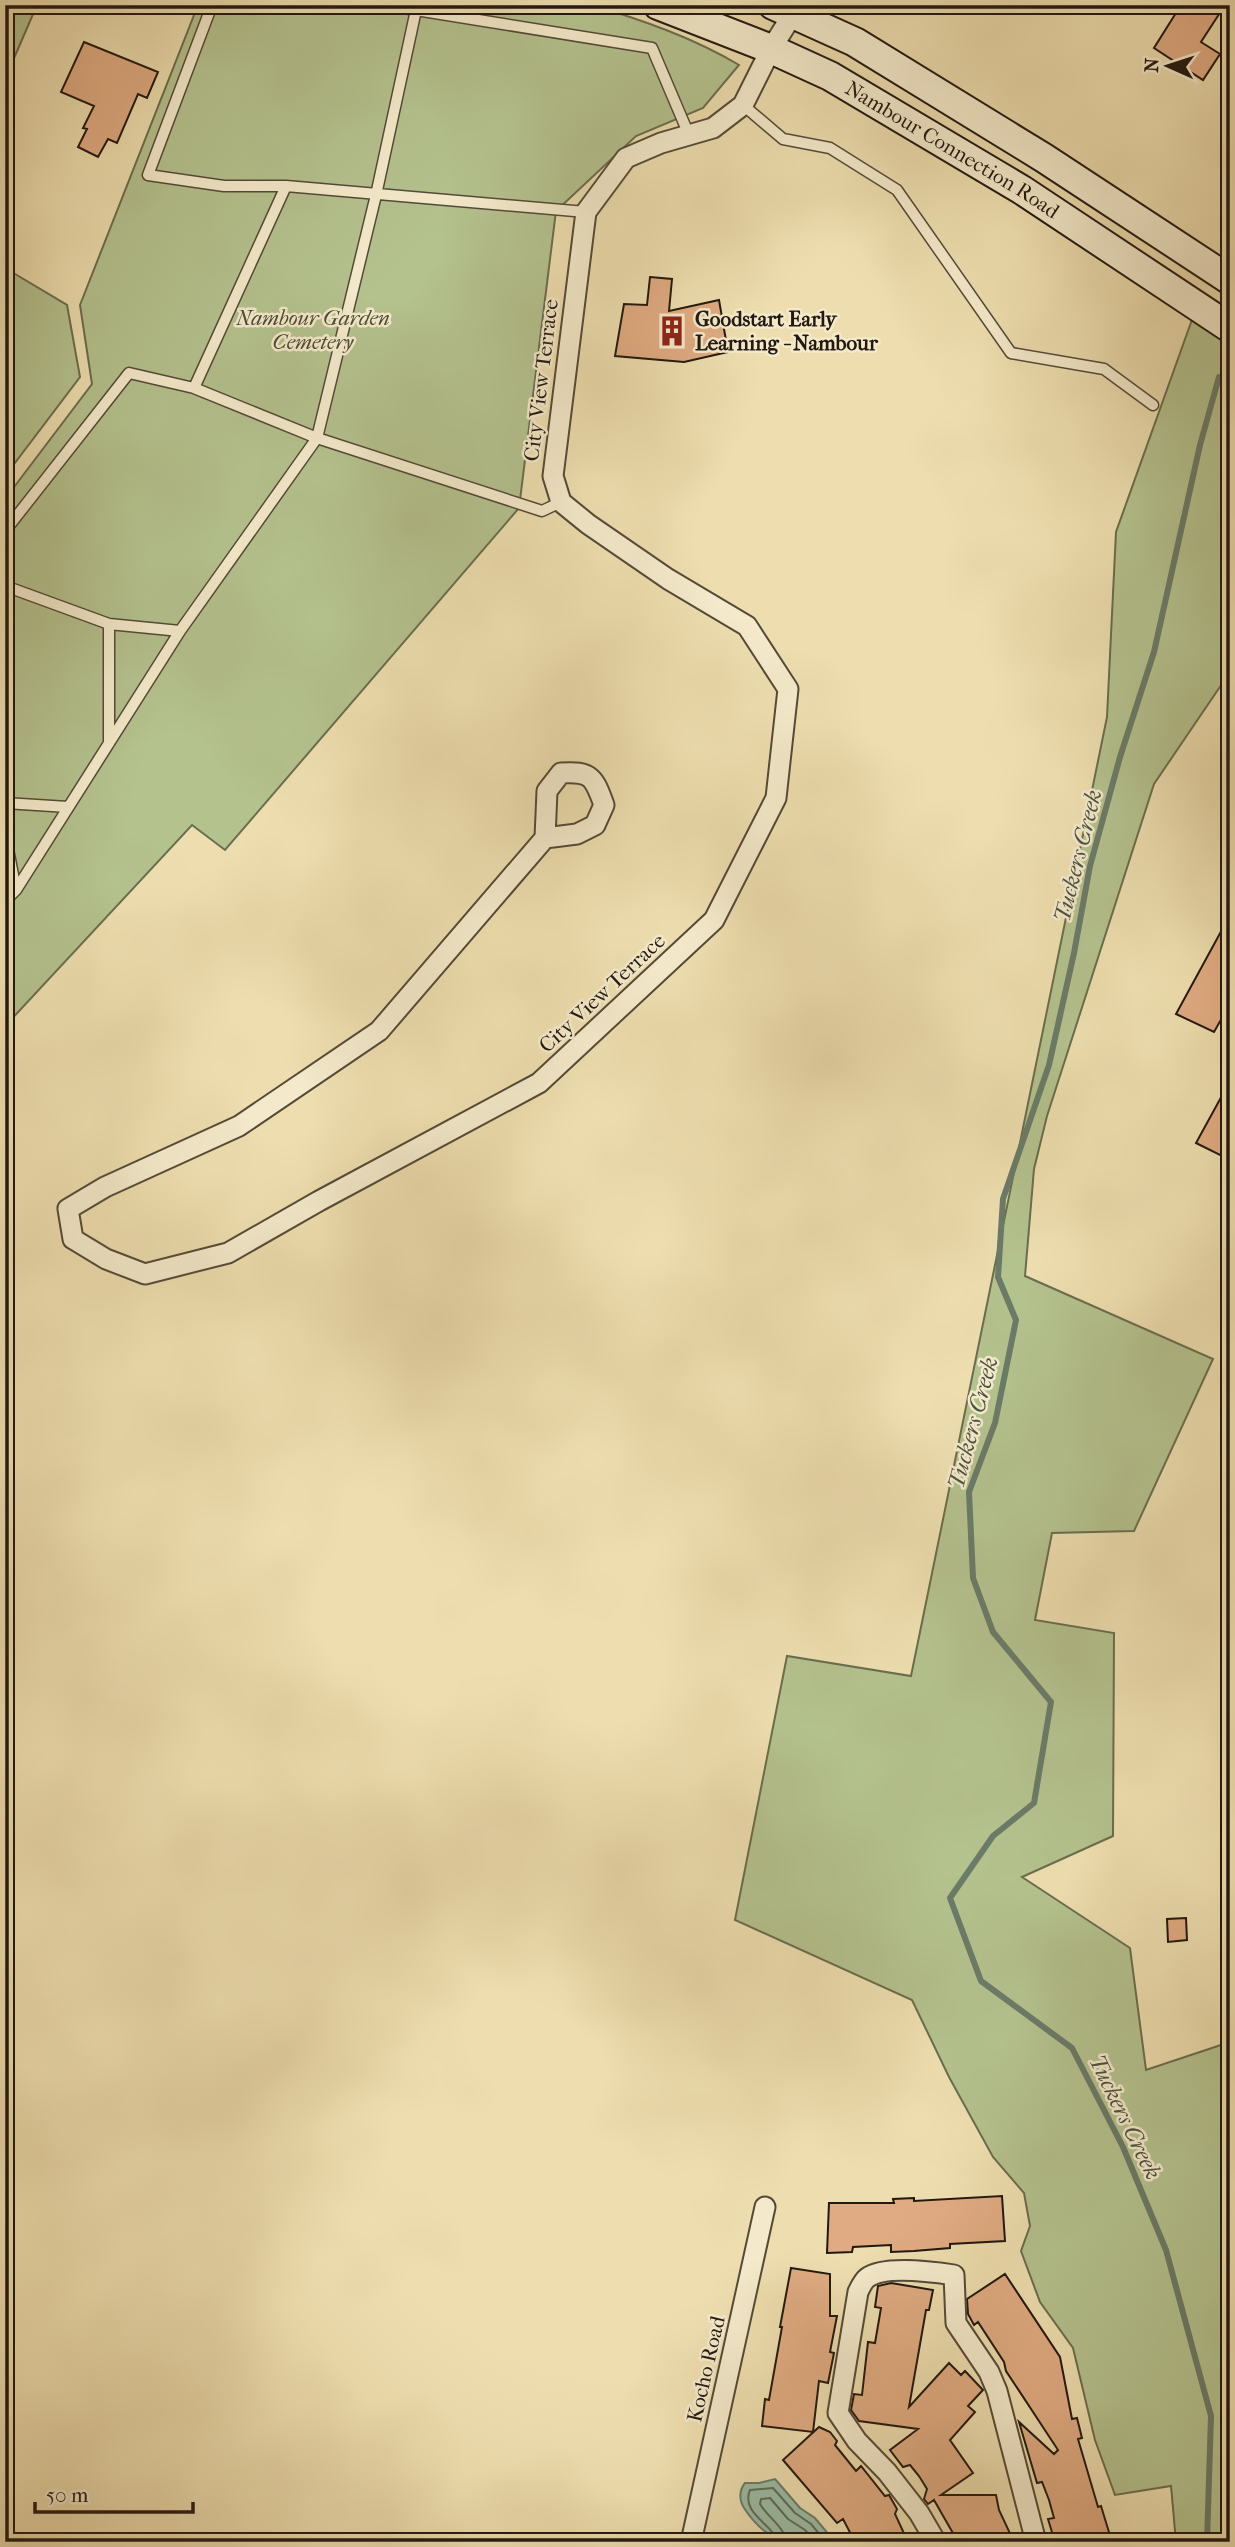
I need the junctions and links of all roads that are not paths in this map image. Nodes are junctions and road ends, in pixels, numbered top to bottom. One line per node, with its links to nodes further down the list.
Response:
1 (212, 5): 9 (lane)
2 (385, 5): 4 (lane)
3 (659, 5): 6 (main road, Nambour Connection Road)
4 (416, 10): 8 (lane); 10 (lane)
5 (783, 10): 6 (street, City View Terrace); 12 (main road, Nambour Connection Road)
6 (772, 49): 7 (street, City View Terrace); 13 (main road, Nambour Connection Road)
7 (744, 105): 8 (street, City View Terrace); 15 (lane)
8 (690, 135): 11 (street, City View Terrace)
9 (286, 186): 10 (lane); 14 (lane)
10 (376, 195): 11 (lane); 16 (lane)
11 (586, 212): 17 (street, City View Terrace)
12 (1230, 280)
13 (1230, 328)
14 (194, 388): 16 (lane); 18 (lane)
15 (1153, 405)
16 (317, 438): 17 (lane); 21 (lane)
17 (561, 502): 26 (street, City View Terrace)
18 (5, 531)
19 (5, 586): 20 (lane)
20 (109, 624): 21 (lane); 22 (lane)
21 (180, 631): 22 (lane)
22 (109, 742): 24 (lane)
23 (5, 803): 24 (lane)
24 (68, 807): 27 (lane)
25 (5, 834): 27 (lane)
26 (545, 838)
27 (16, 890): 28 (lane)
28 (5, 901)
29 (765, 2207): 30 (street, Kocho Road)
30 (691, 2542)
31 (936, 2542): 32 (street)
32 (1036, 2542)

